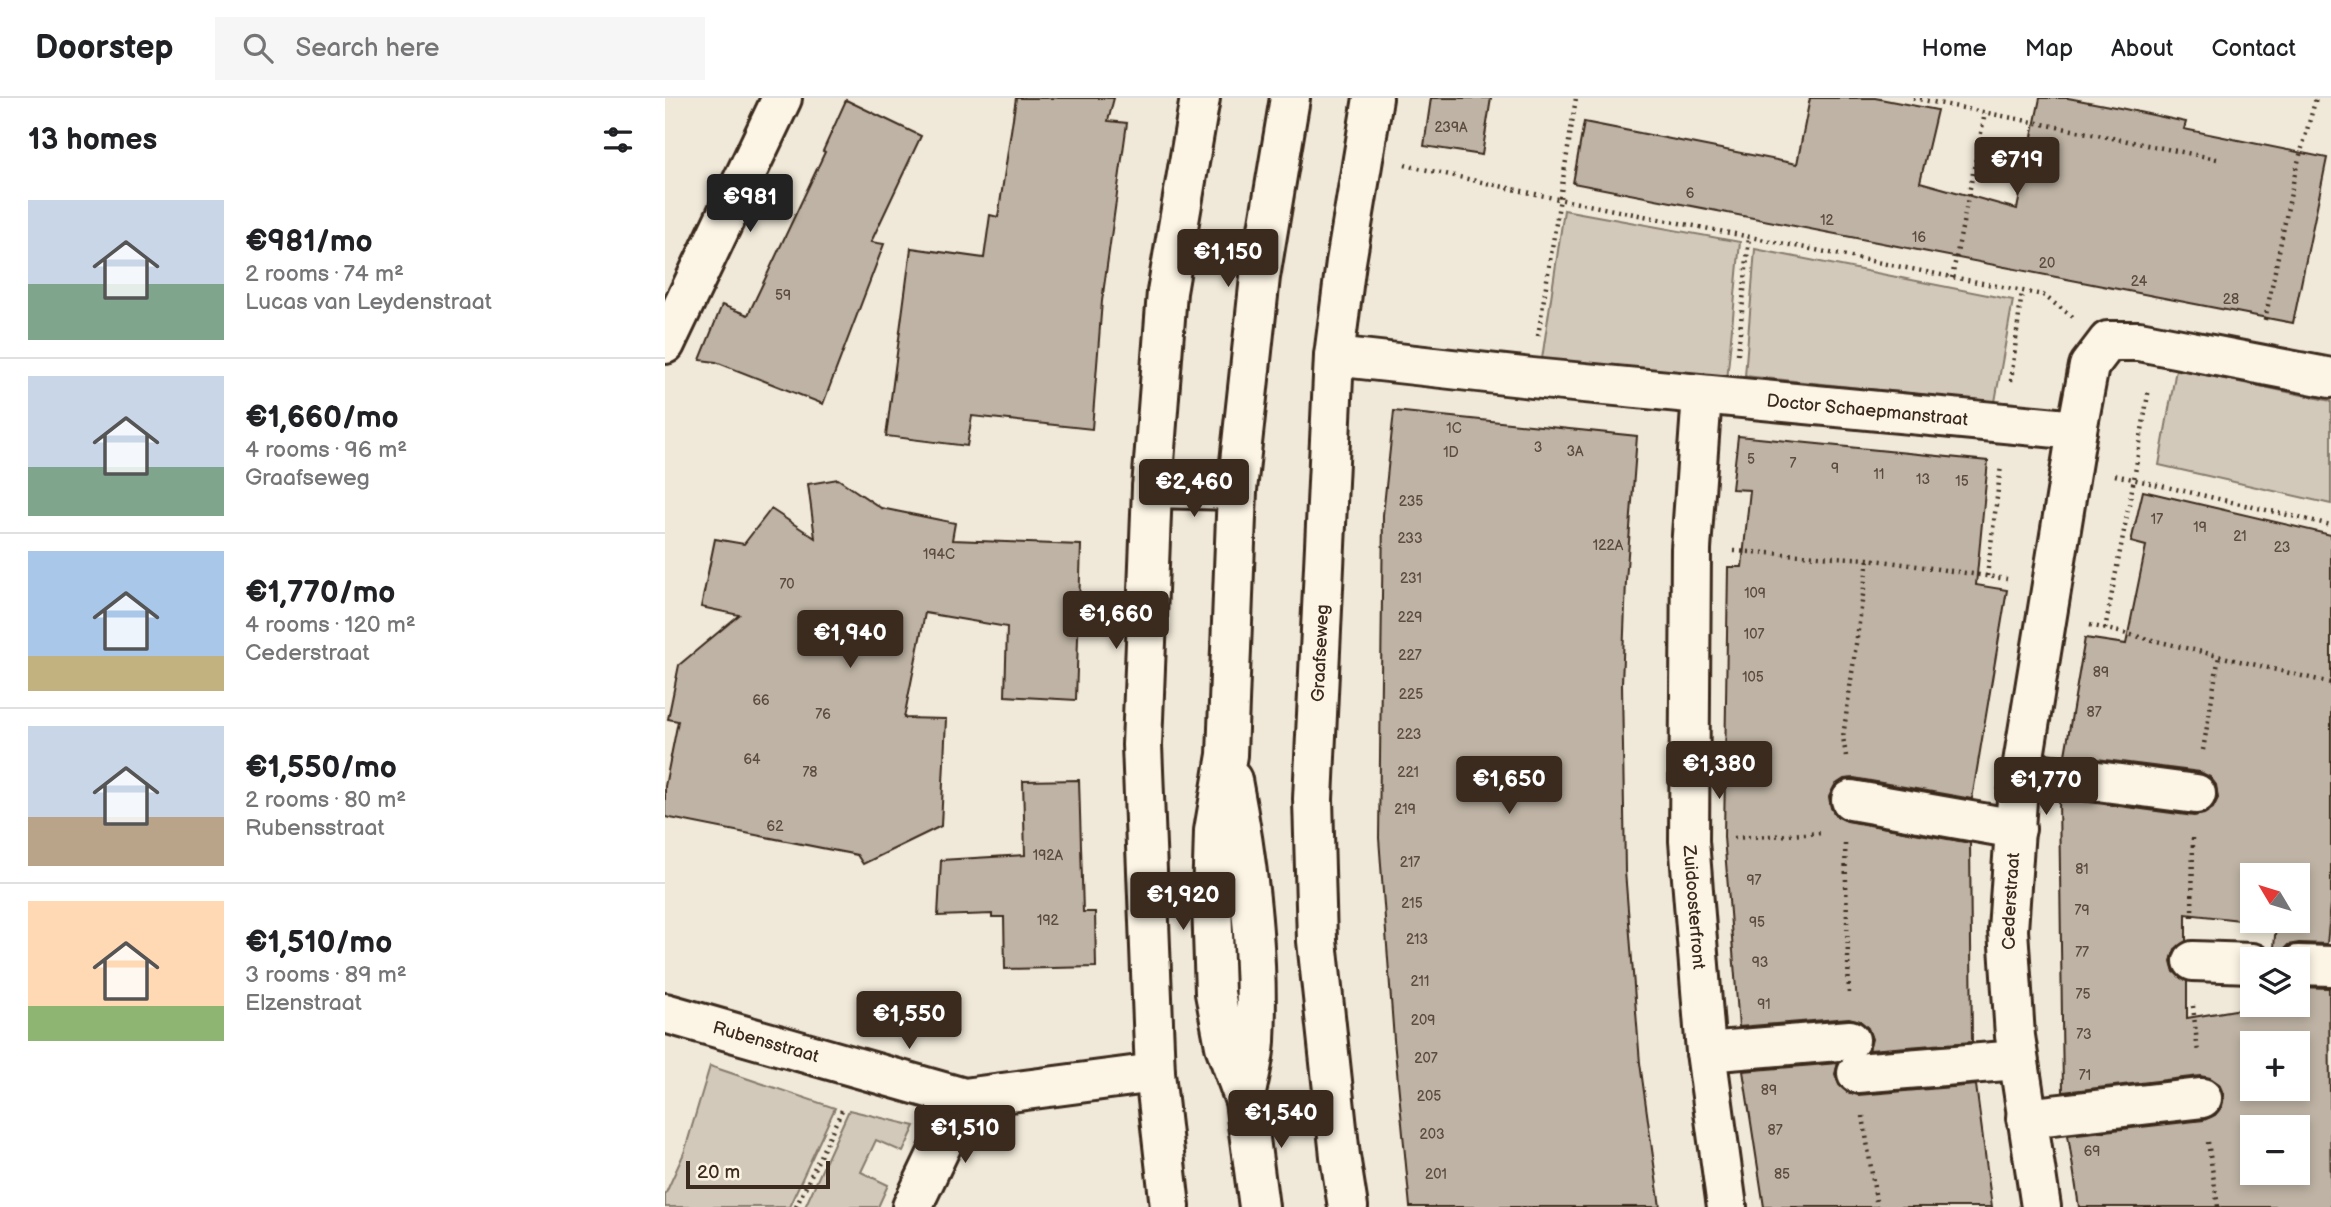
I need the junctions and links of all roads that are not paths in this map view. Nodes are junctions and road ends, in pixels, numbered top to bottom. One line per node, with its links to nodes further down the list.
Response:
1 (782, 98): 5 (street)
2 (1200, 98): 10 (street)
3 (1290, 98): 11 (street)
4 (1373, 98): 6 (street, Graafseweg)
5 (665, 344)
6 (1334, 356): 8 (street, Doctor Schaepmanstraat); 30 (street, Graafseweg)
7 (2331, 378): 9 (street)
8 (1718, 396): 9 (street, Doctor Schaepmanstraat); 21 (street, Zuidoosterfront)
9 (2075, 448): 12 (street, Cederstraat)
10 (1152, 488): 11 (street); 23 (street)
11 (1237, 490): 29 (street)
12 (2022, 771): 13 (street); 15 (street, Cederstraat)
13 (2196, 794)
14 (1848, 816): 15 (street)
15 (2016, 829): 22 (street, Cederstraat)
16 (2193, 961): 17 (street)
17 (2240, 963)
18 (2310, 965): 19 (street)
19 (2331, 966)
20 (665, 1013): 24 (street, Rubensstraat)
21 (1706, 1052): 22 (street); 31 (street, Zuidoosterfront)
22 (2018, 1060): 26 (street, Cederstraat)
23 (1155, 1073): 24 (street, Rubensstraat); 28 (street)
24 (964, 1097): 27 (street)
25 (2202, 1098): 26 (street)
26 (2026, 1118): 32 (street, Cederstraat)
27 (912, 1207)
28 (1170, 1207)
29 (1259, 1207)
30 (1348, 1207)
31 (1727, 1207)
32 (2041, 1207)

